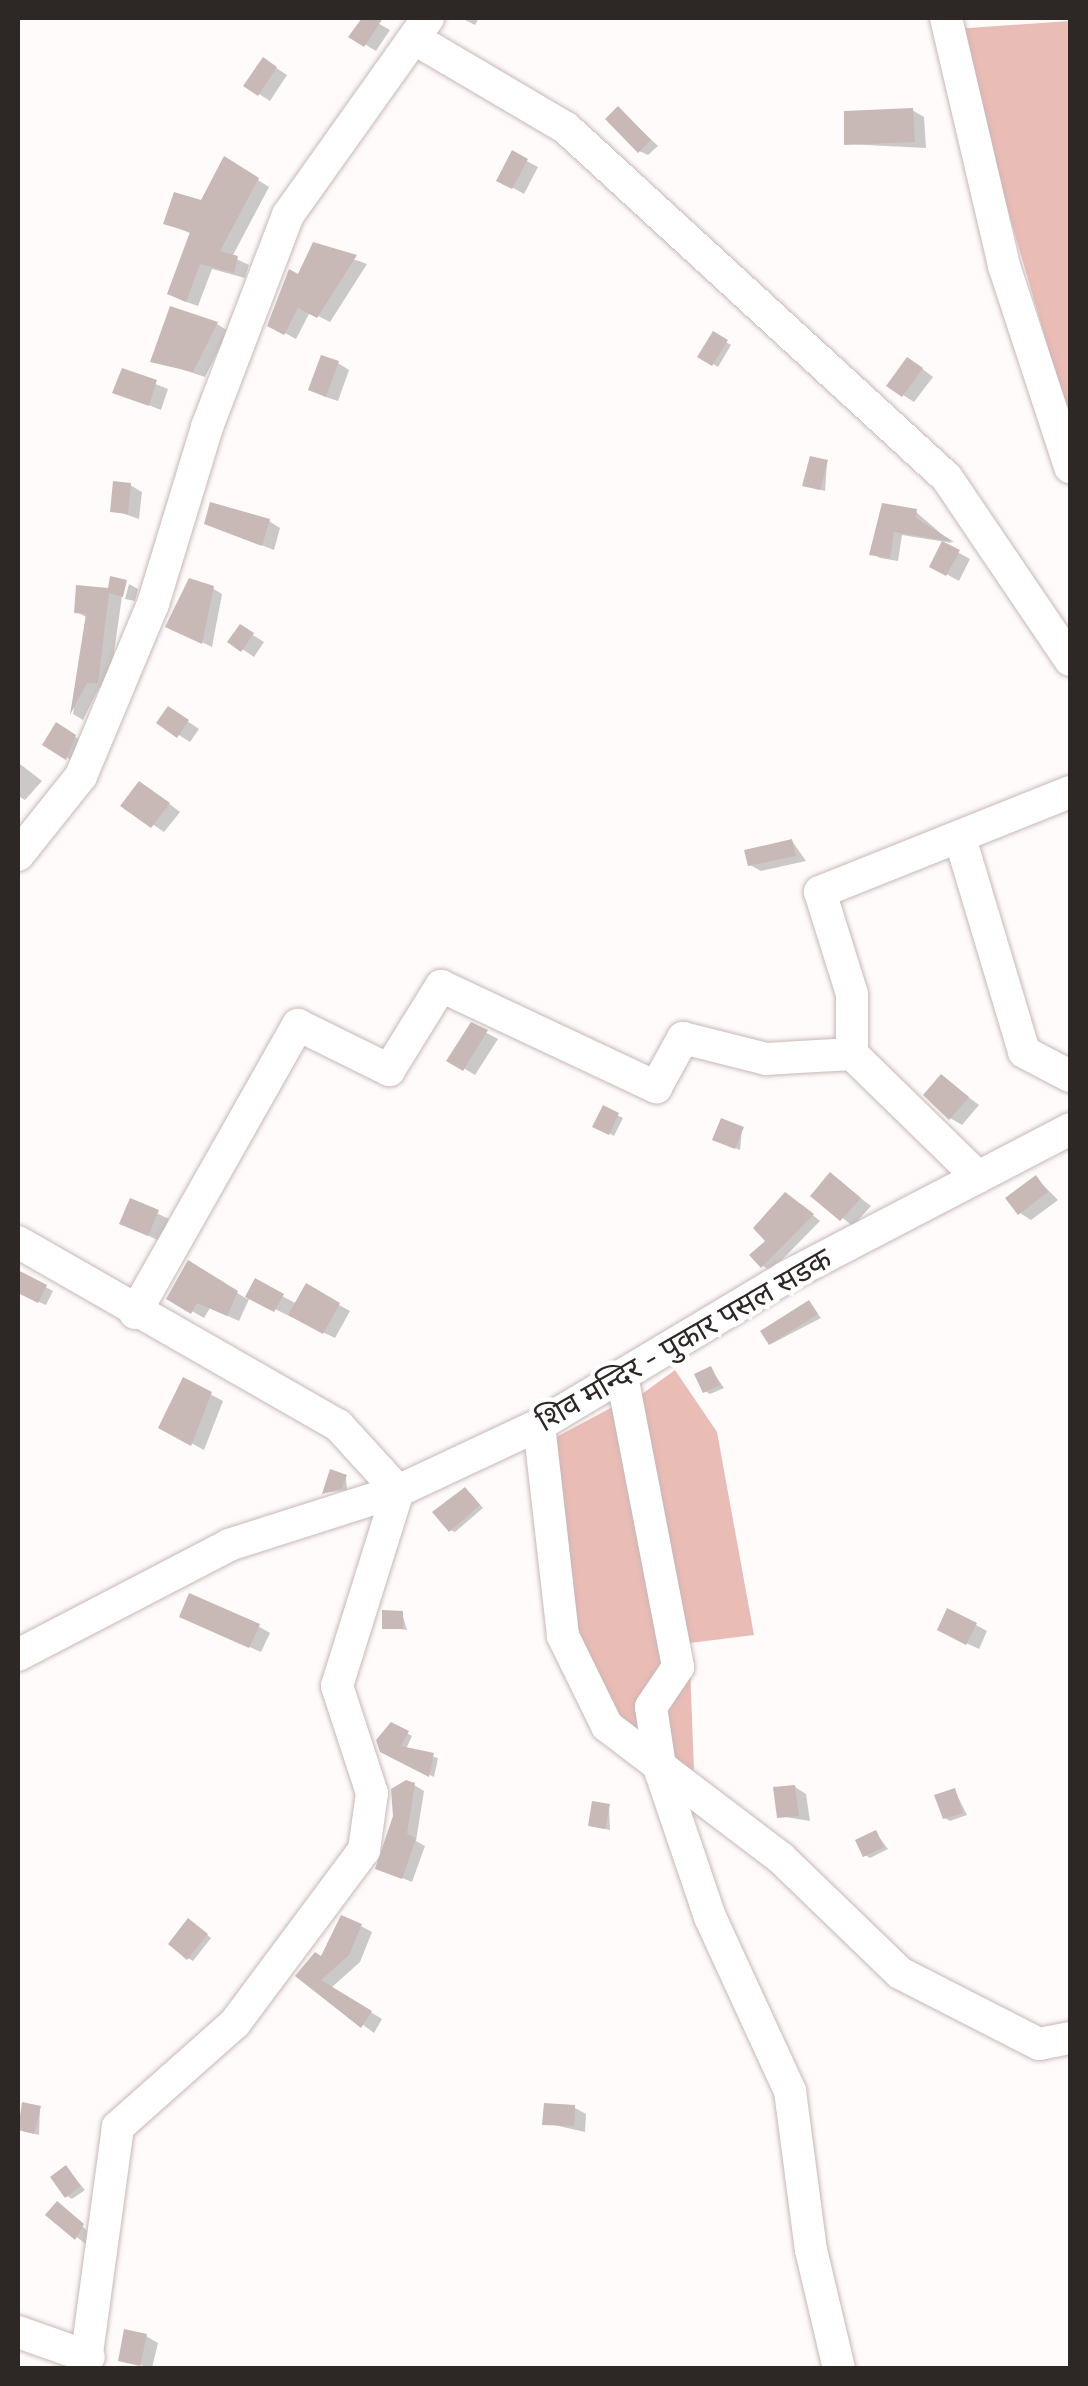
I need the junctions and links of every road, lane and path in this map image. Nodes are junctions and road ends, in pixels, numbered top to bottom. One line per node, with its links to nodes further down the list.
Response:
1 (946, 18): 3 (street)
2 (421, 28): 4 (street); 7 (street)
3 (1070, 467)
4 (1070, 660)
5 (1070, 792): 6 (street)
6 (960, 838): 8 (street); 9 (street)
7 (18, 854)
8 (852, 1054): 11 (street); 13 (street)
9 (1070, 1076)
10 (1070, 1129): 11 (street, शिव मन्दिर - पुकार पसल सडक)
11 (978, 1177): 14 (street, शिव मन्दिर - पुकार पसल सडक)
12 (18, 1242): 13 (street)
13 (134, 1312): 16 (street)
14 (623, 1381): 15 (street, शिव मन्दिर - पुकार पसल सडक); 18 (street)
15 (539, 1425): 16 (street, शिव मन्दिर - पुकार पसल सडक); 18 (street)
16 (398, 1491): 17 (street, शिव मन्दिर - पुकार पसल सडक); 21 (street)
17 (18, 1656)
18 (661, 1773): 19 (street); 22 (street)
19 (1070, 2038)
20 (18, 2332): 21 (street)
21 (87, 2363)
22 (839, 2368)

